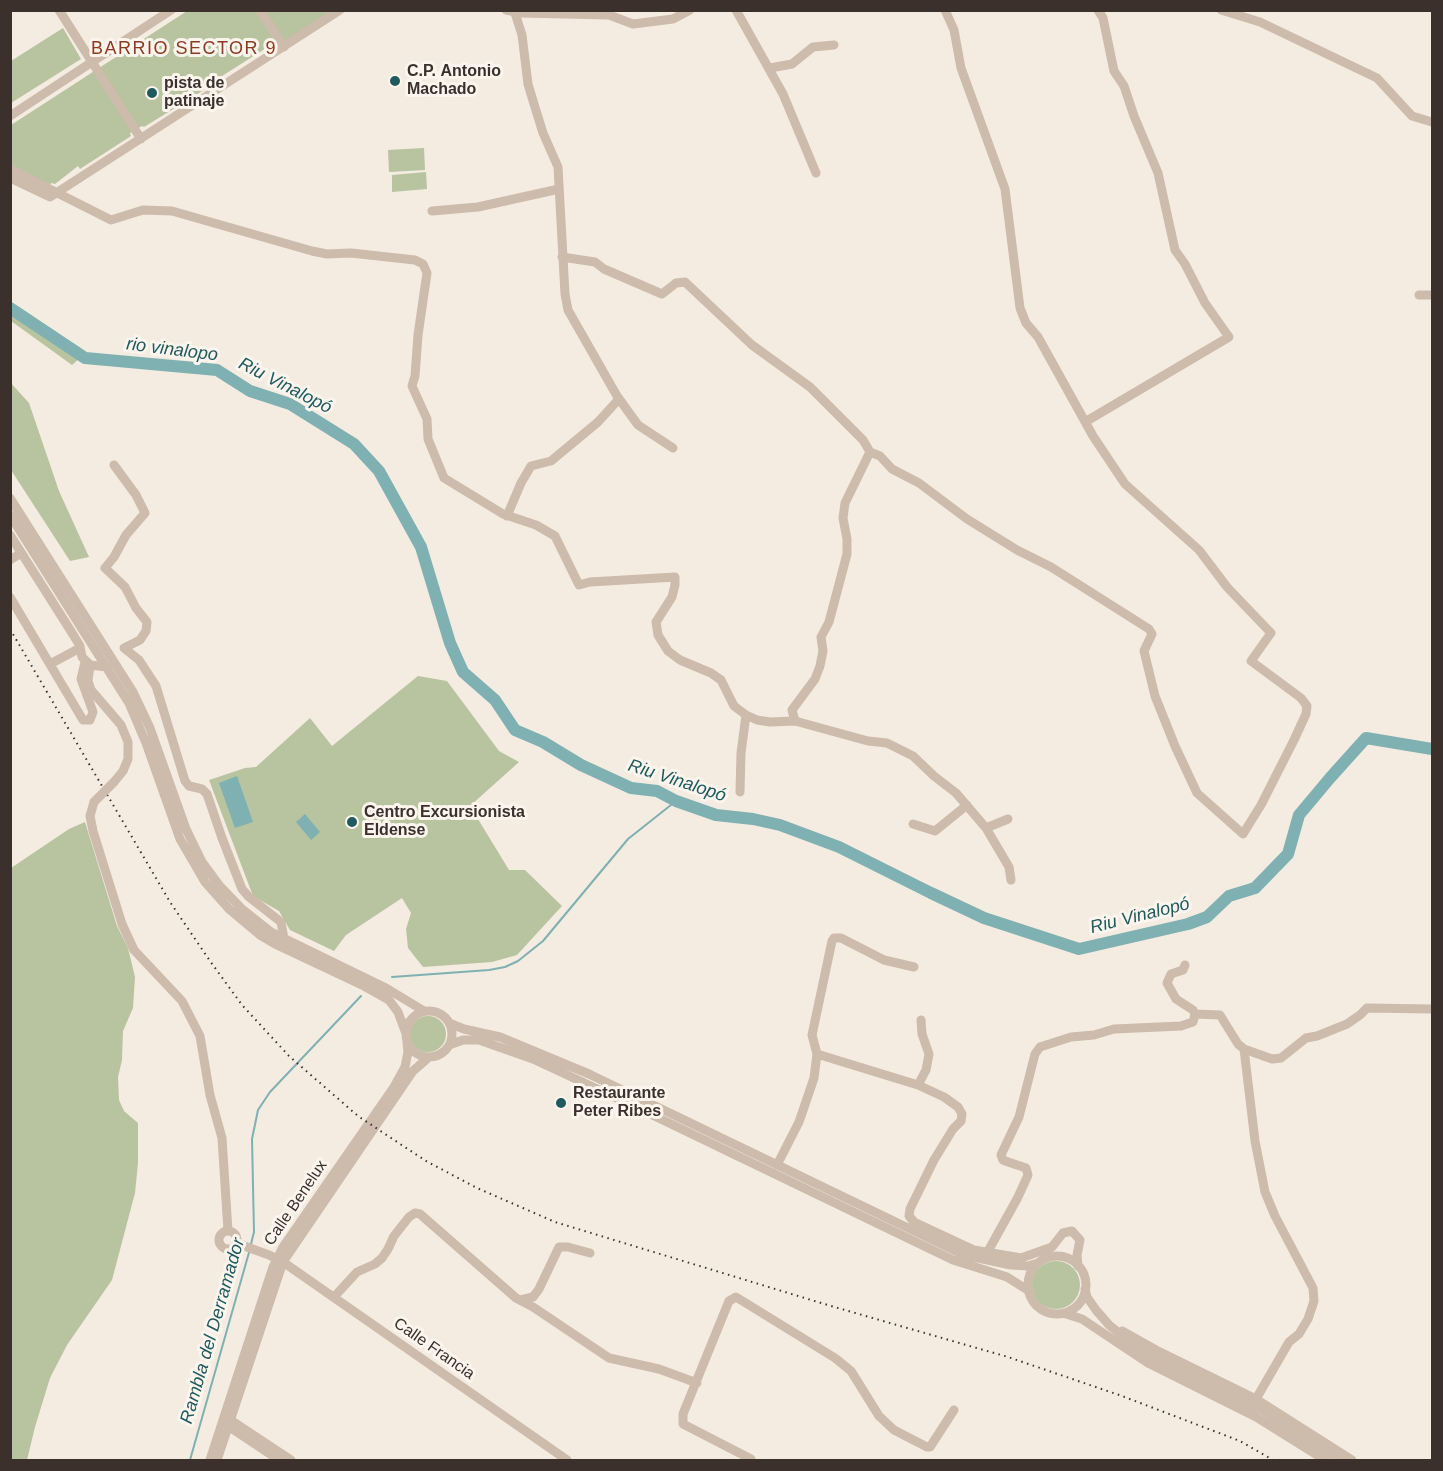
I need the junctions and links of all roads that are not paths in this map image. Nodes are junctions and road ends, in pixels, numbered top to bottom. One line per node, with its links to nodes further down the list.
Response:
1 (58, 10): 13 (street)
2 (171, 10): 13 (street)
3 (260, 10): 12 (street)
4 (340, 10): 12 (street)
5 (690, 10): 10 (street)
6 (736, 10): 14 (street)
7 (945, 10): 28 (street)
8 (1098, 10): 28 (street)
9 (1221, 10): 16 (street)
10 (510, 12): 21 (street)
11 (834, 45): 14 (street)
12 (284, 47): 17 (street)
13 (92, 62): 15 (street); 17 (street)
14 (770, 68): 19 (street)
15 (10, 116)
16 (1432, 122)
17 (141, 139): 22 (street)
18 (10, 169): 22 (street)
19 (816, 173)
20 (10, 178): 22 (street)
21 (559, 189): 23 (street); 24 (street)
22 (57, 192): 34 (street)
23 (432, 211)
24 (562, 257): 27 (street); 30 (street)
25 (1419, 295): 26 (street)
26 (1432, 295)
27 (619, 399): 29 (street); 34 (street)
28 (1085, 422): 30 (street)
29 (673, 448)
30 (870, 452): 47 (street)
31 (114, 465): 54 (street)
32 (10, 498): 54 (street)
33 (10, 515): 39 (street)
34 (507, 516): 46 (street)
35 (10, 535): 36 (street)
36 (21, 553): 37 (street); 40 (street)
37 (10, 560)
38 (10, 597): 41 (street)
39 (83, 628): 40 (street); 43 (street)
40 (80, 647): 41 (street); 42 (street)
41 (50, 664): 45 (street)
42 (88, 664): 43 (street); 44 (street); 70 (street, bridge)
43 (107, 667): 62 (street)
44 (88, 701): 45 (street); 45 (street)
45 (76, 708)
46 (746, 714): 47 (street); 48 (street)
47 (795, 722): 49 (street)
48 (740, 792)
49 (967, 805): 51 (street); 52 (street)
50 (1008, 819): 52 (street)
51 (913, 824)
52 (986, 828): 53 (street)
53 (1011, 880)
54 (284, 939): 58 (street)
55 (1185, 965): 59 (street)
56 (914, 967): 66 (street)
57 (1432, 1009): 65 (street)
58 (424, 1011): 61 (street); 62 (street)
59 (1195, 1014): 65 (street); 74 (street)
60 (921, 1020): 68 (street)
61 (449, 1023): 64 (street); 69 (street)
62 (405, 1031): 63 (street)
63 (407, 1043): 67 (street); 76 (street, Calle Benelux)
64 (449, 1045): 67 (street); 80 (street)
65 (1244, 1049): 86 (street)
66 (817, 1054): 68 (street); 69 (street)
67 (429, 1057): 76 (street, Calle Benelux)
68 (918, 1085): 74 (street)
69 (777, 1166): 77 (street)
70 (228, 1231): 72 (street); 72 (street)
71 (1079, 1244): 74 (street); 75 (street); 78 (street)
72 (241, 1245): 76 (street, Calle Francia)
73 (590, 1253): 82 (street)
74 (987, 1253)
75 (1062, 1257): 77 (street); 78 (street)
76 (280, 1260): 81 (street, Calle Francia); 88 (street, Calle Benelux)
77 (1038, 1263): 80 (street)
78 (1078, 1266): 79 (street)
79 (1085, 1289): 83 (street); 84 (street)
80 (1029, 1291): 83 (street)
81 (334, 1297): 82 (street); 89 (street, Calle Francia)
82 (520, 1300): 85 (street)
83 (1064, 1313): 96 (street)
84 (1109, 1325): 86 (street); 97 (street)
85 (697, 1383): 87 (street); 90 (street)
86 (1256, 1399): 98 (street)
87 (954, 1410)
88 (226, 1421): 91 (street, Calle Benelux); 92 (street, Calle Benelux); 93 (street); 94 (street)
89 (556, 1458): 95 (street, Calle Francia)
90 (751, 1459)
91 (210, 1461)
92 (217, 1461)
93 (279, 1461)
94 (291, 1461)
95 (567, 1461)
96 (1325, 1461)
97 (1340, 1461)
98 (1352, 1461)

